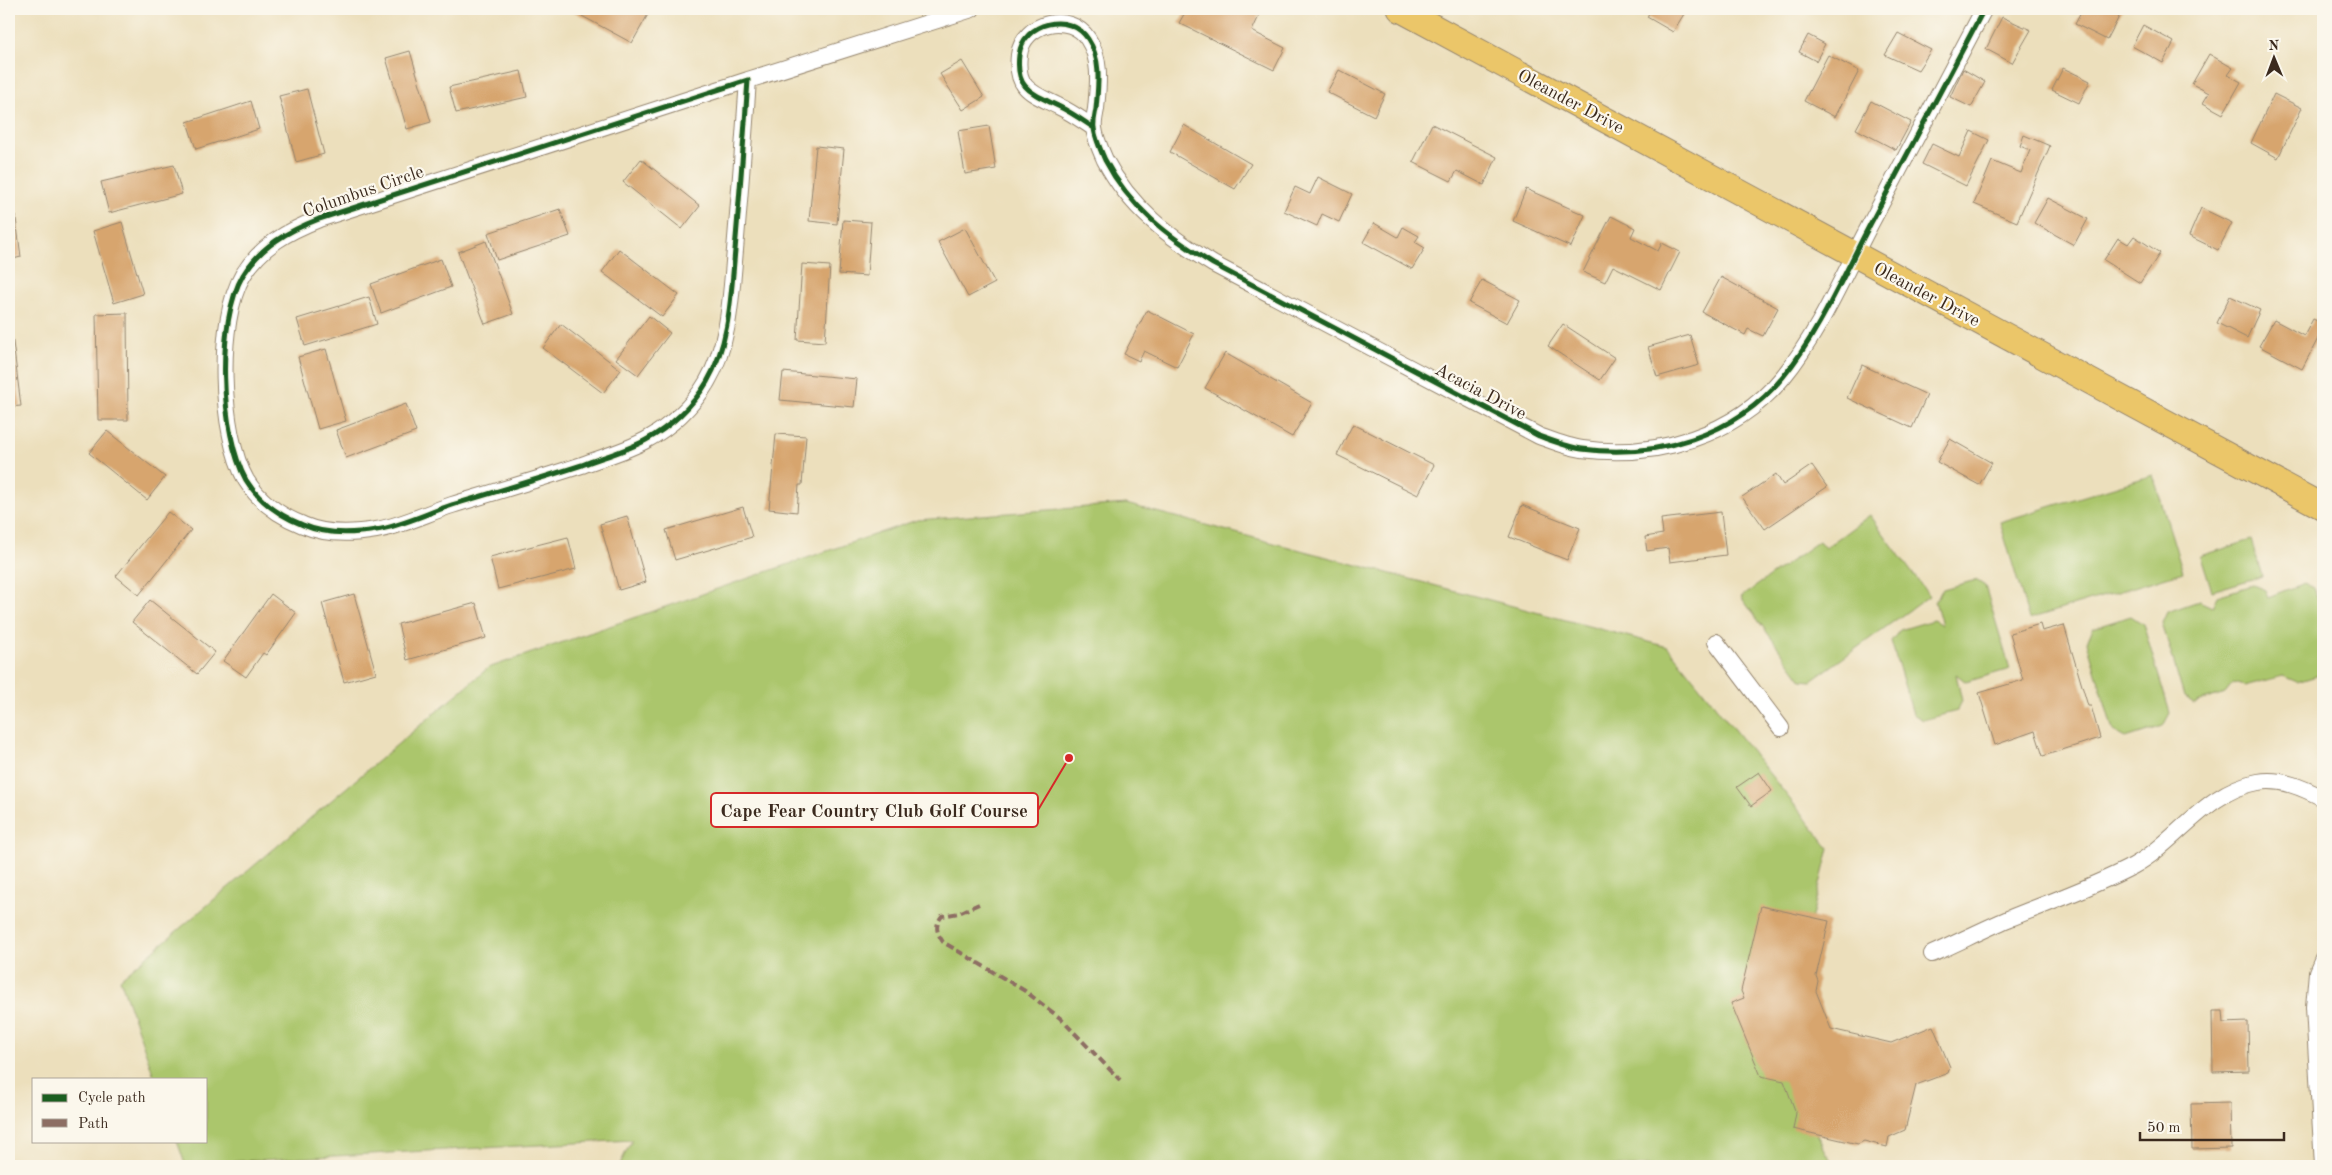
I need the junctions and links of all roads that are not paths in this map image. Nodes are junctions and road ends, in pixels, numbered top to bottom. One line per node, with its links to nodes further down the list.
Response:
1 (972, 9): 4 (street, Columbus Circle)
2 (1400, 9): 6 (main road, Oleander Drive)
3 (1984, 9): 6 (street, Acacia Drive)
4 (748, 80): 4 (street, Columbus Circle)
5 (1094, 128): 5 (street, Acacia Drive); 6 (street, Acacia Drive)
6 (1854, 255): 7 (main road, Oleander Drive)
7 (2323, 507)
8 (1716, 642): 9 (street)
9 (1781, 728)
10 (2323, 798): 11 (street)
11 (1932, 954)
12 (2323, 958): 13 (street)
13 (2323, 1166)

